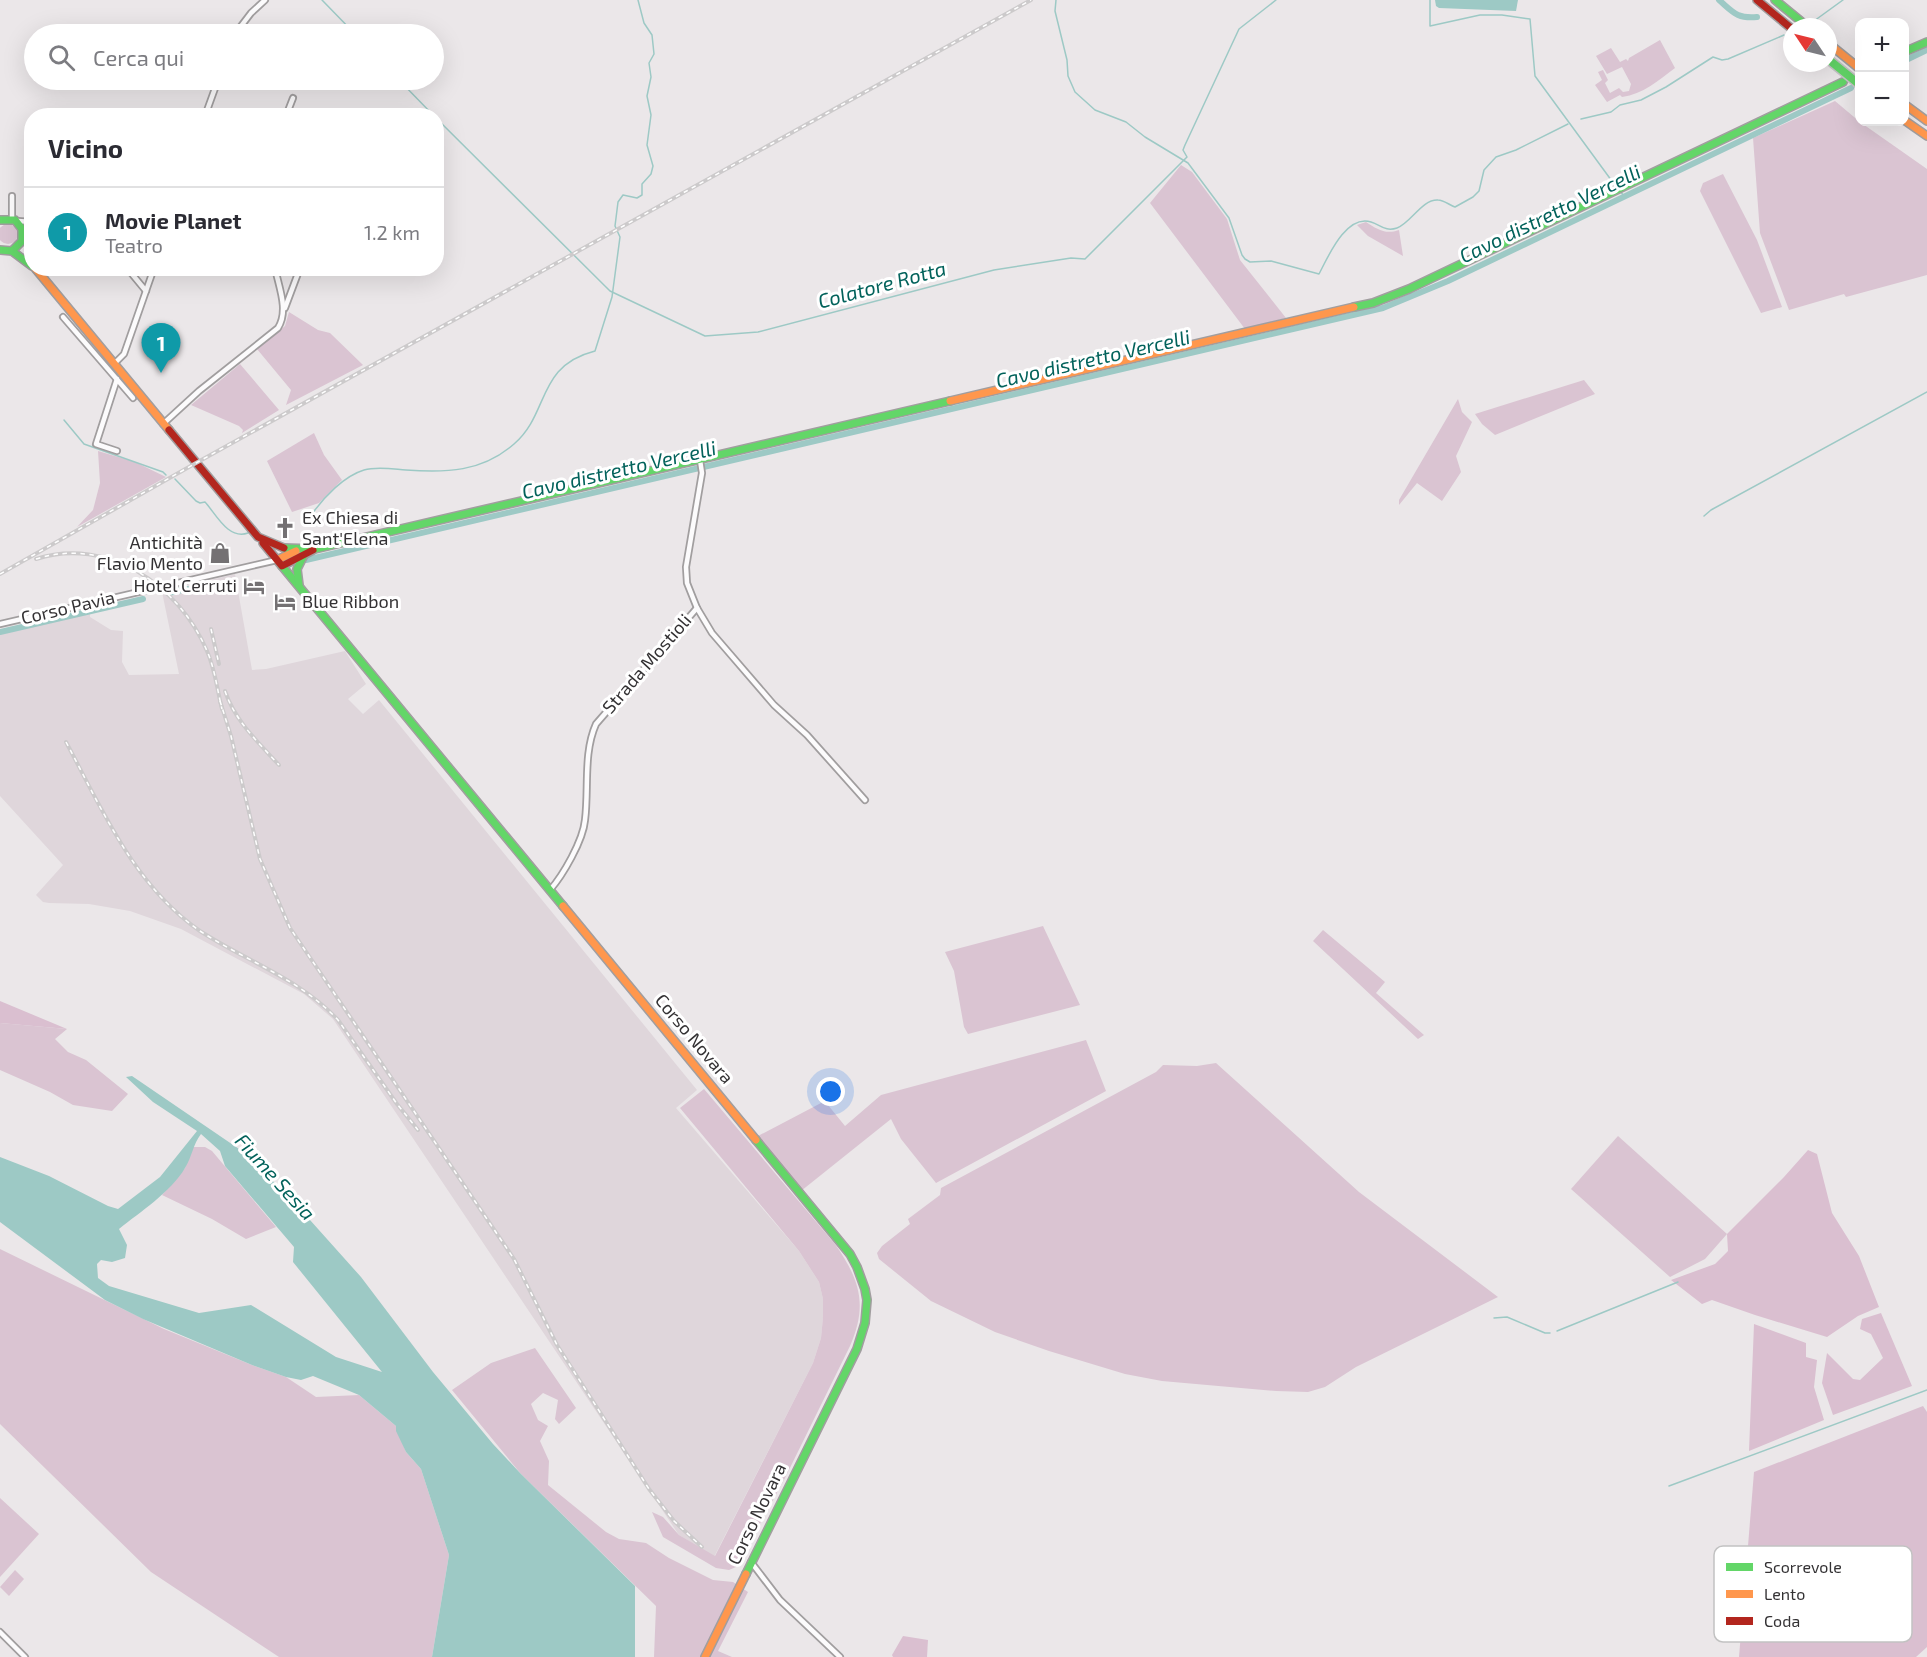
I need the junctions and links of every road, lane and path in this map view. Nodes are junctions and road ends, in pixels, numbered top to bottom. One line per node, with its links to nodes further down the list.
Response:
1 (266, 0): 6 (street)
2 (1757, 0): 5 (main road)
3 (1775, 0): 4 (main road)
4 (1797, 18)
5 (1783, 22)
6 (242, 24)
7 (1927, 42): 9 (main road)
8 (1837, 50): 10 (main road)
9 (1909, 50)
10 (1855, 65)
11 (1837, 67): 13 (main road, bridge)
12 (1843, 81): 45 (main road)
13 (1855, 82)
14 (215, 90): 17 (street)
15 (293, 98): 18 (street)
16 (1909, 107): 19 (main road)
17 (209, 108)
18 (289, 108)
19 (1927, 121)
20 (1909, 123): 21 (main road)
21 (1927, 136)
22 (12, 196): 23 (street)
23 (11, 203): 24 (street); 24 (street)
24 (8, 220): 25 (street); 26 (main road)
25 (24, 223)
26 (24, 232)
27 (24, 237): 28 (main road)
28 (22, 244): 29 (main road); 31 (main road)
29 (24, 248)
30 (0, 250): 31 (main road)
31 (12, 252): 32 (main road)
32 (24, 260)
33 (41, 276): 41 (main road, Corso Novara)
34 (134, 276): 38 (street)
35 (151, 276): 38 (street)
36 (276, 276): 39 (street)
37 (297, 276): 39 (street)
38 (146, 291): 41 (street)
39 (284, 310): 43 (street)
40 (63, 317): 41 (street)
41 (117, 371): 42 (street); 43 (main road, Corso Novara); 44 (street)
42 (134, 398)
43 (163, 424): 46 (main road, Corso Novara)
44 (117, 451)
45 (700, 461): 47 (main road); 52 (street)
46 (258, 537): 48 (main road); 50 (main road, Corso Novara)
47 (315, 549): 48 (main road); 49 (main road)
48 (296, 550): 50 (main road)
49 (304, 555): 50 (main road); 51 (main road)
50 (280, 563): 51 (main road, Corso Novara); 53 (street, Corso Pavia)
51 (300, 587): 55 (main road, Corso Novara)
52 (697, 608): 54 (street); 55 (street, Strada Mostioli)
53 (0, 624)
54 (865, 800)
55 (550, 890): 56 (main road, Corso Novara)
56 (751, 1562): 59 (main road, Corso Novara); 60 (street)
57 (0, 1632): 58 (street)
58 (25, 1657)
59 (705, 1657)
60 (840, 1657)

